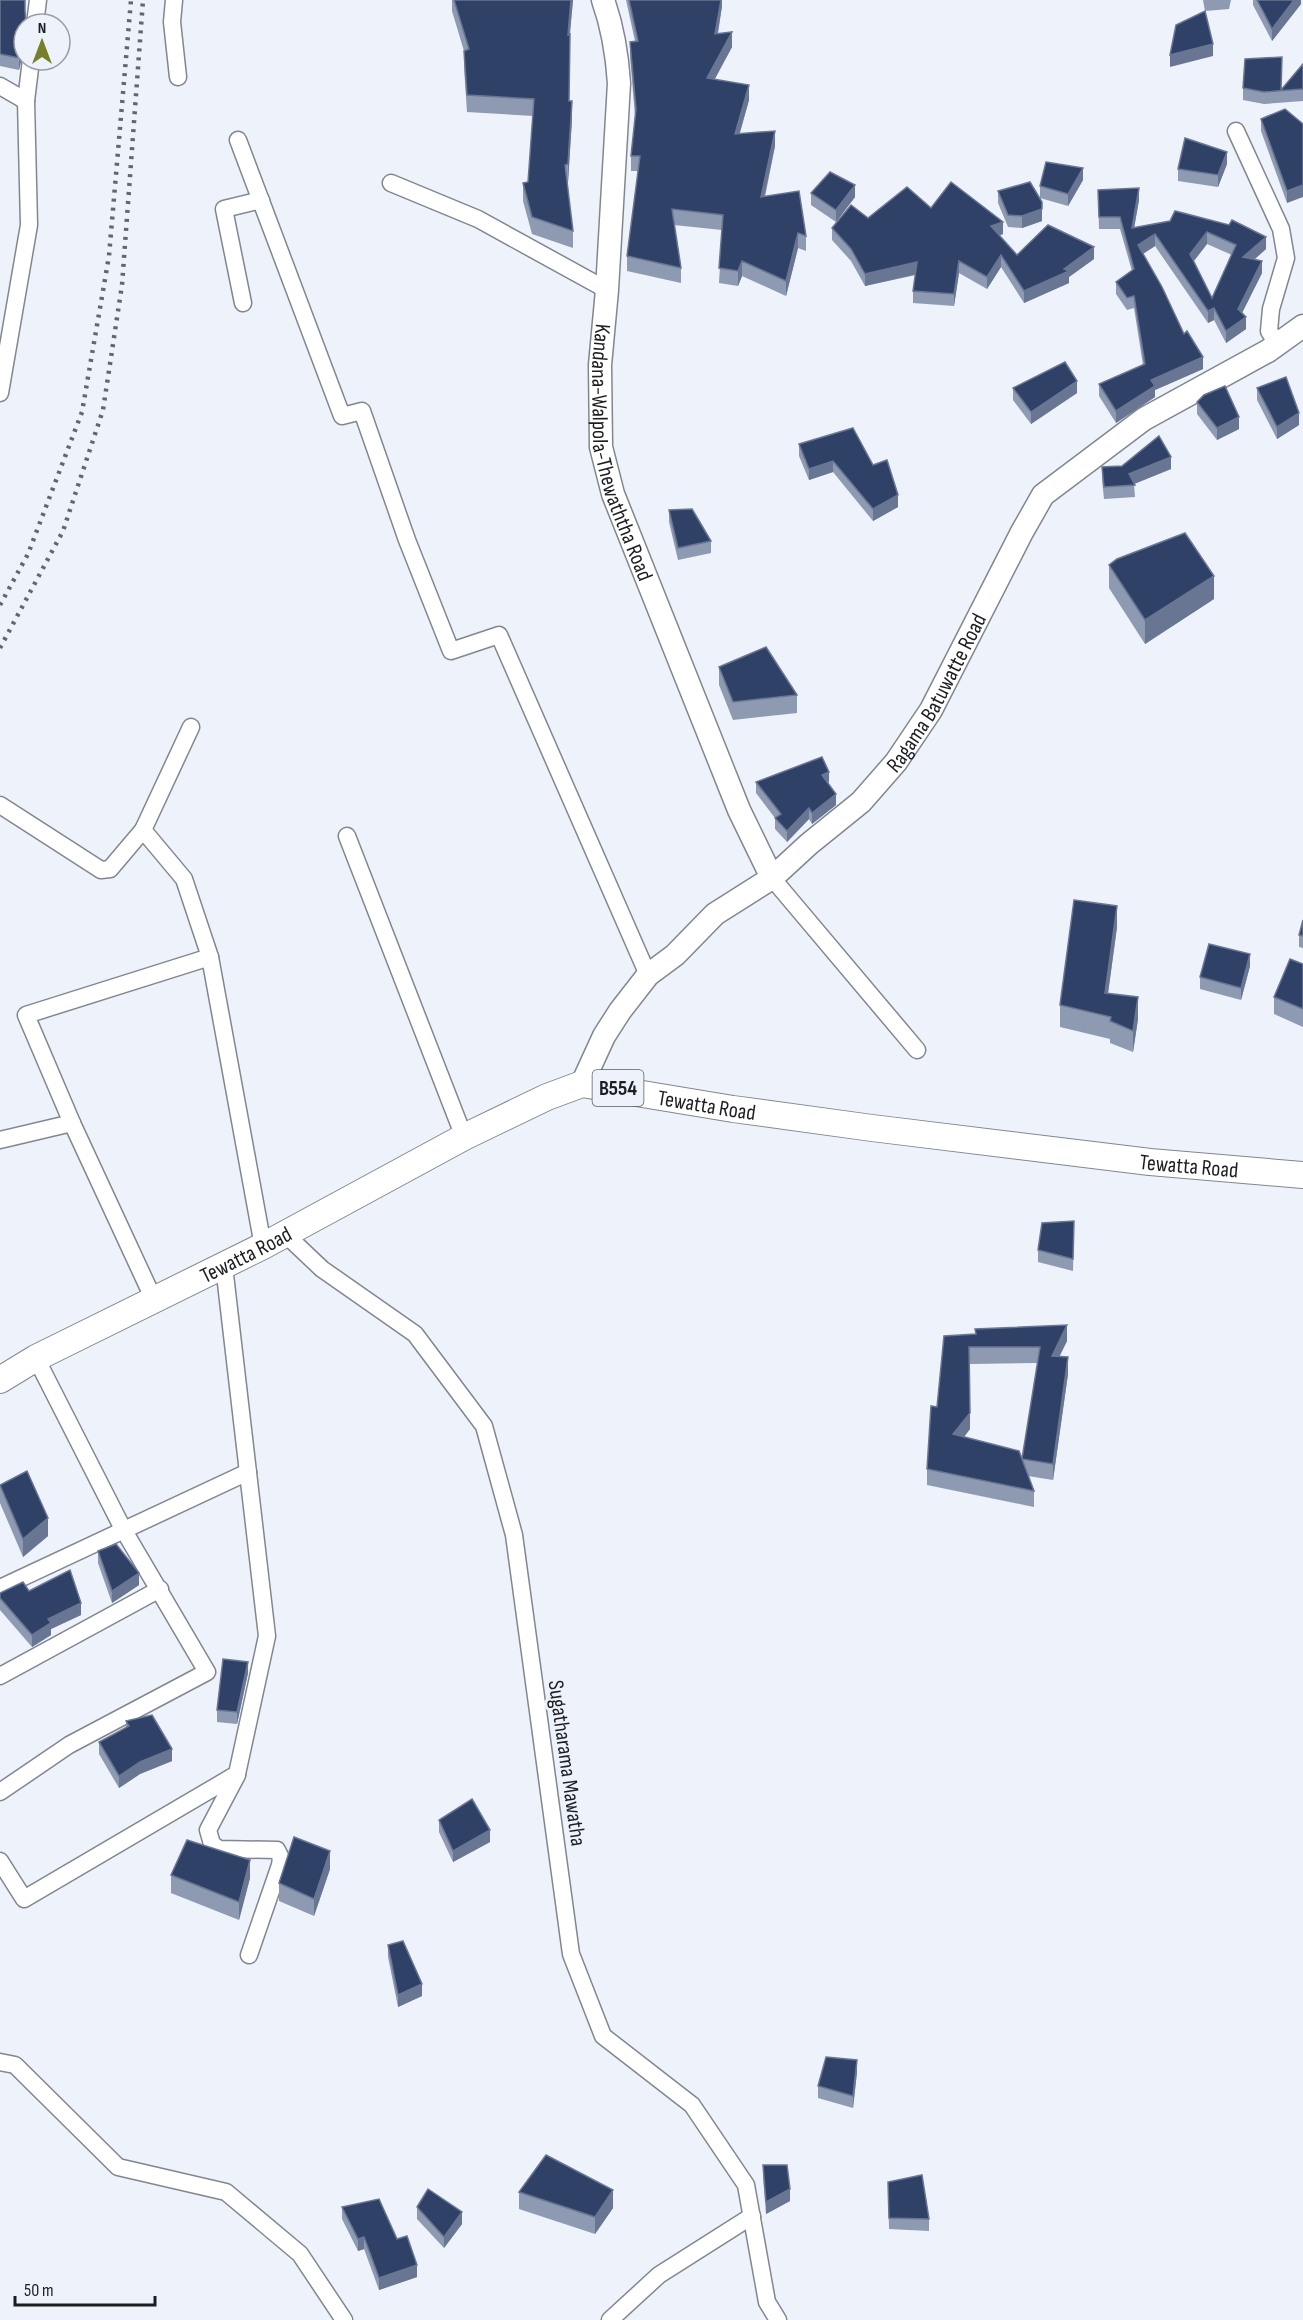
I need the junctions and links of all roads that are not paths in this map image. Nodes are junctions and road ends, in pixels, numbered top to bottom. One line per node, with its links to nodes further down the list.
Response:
1 (174, 0): 4 (street)
2 (603, 0): 11 (street, Kandana-Walpola-Thewaththa Road)
3 (30, 72): 6 (street)
4 (178, 77)
5 (0, 86): 6 (street)
6 (26, 101): 15 (street)
7 (1236, 131): 14 (street)
8 (238, 140): 10 (street)
9 (391, 183): 11 (street)
10 (261, 200): 12 (street); 22 (street)
11 (607, 290): 20 (street, Kandana-Walpola-Thewaththa Road)
12 (243, 303)
13 (1303, 326): 14 (street, Ragama Batuwatte Road)
14 (1277, 344): 20 (street, Ragama Batuwatte Road)
15 (0, 393)
16 (191, 727): 18 (street)
17 (0, 805): 18 (street)
18 (143, 830): 21 (street)
19 (347, 836): 26 (street)
20 (772, 878): 22 (street, Ragama Batuwatte Road); 23 (street)
21 (210, 957): 25 (street); 29 (street)
22 (648, 975): 24 (street, Ragama Batuwatte Road)
23 (917, 1050)
24 (582, 1084): 26 (main road, Tewatta Road / B554); 28 (main road, Tewatta Road / B554)
25 (72, 1123): 27 (street); 31 (street)
26 (464, 1137): 29 (main road, Tewatta Road / B554)
27 (0, 1140)
28 (1303, 1175)
29 (274, 1239): 30 (main road, Tewatta Road / B554); 44 (street, Sugatharama Mawatha)
30 (224, 1266): 31 (main road, Tewatta Road / B554); 34 (street)
31 (154, 1300): 32 (main road, Tewatta Road / B554)
32 (36, 1358): 33 (main road, Tewatta Road / B554); 35 (street)
33 (0, 1380)
34 (248, 1472): 35 (street); 39 (street)
35 (123, 1529): 36 (street); 37 (street)
36 (0, 1588)
37 (160, 1589): 38 (street); 40 (street)
38 (0, 1676)
39 (237, 1774): 41 (street); 42 (street)
40 (0, 1792)
41 (0, 1861)
42 (249, 1955)
43 (0, 2062): 45 (street)
44 (752, 2216): 46 (street); 47 (street, Sugatharama Mawatha)
45 (344, 2320)
46 (610, 2320)
47 (778, 2320)

